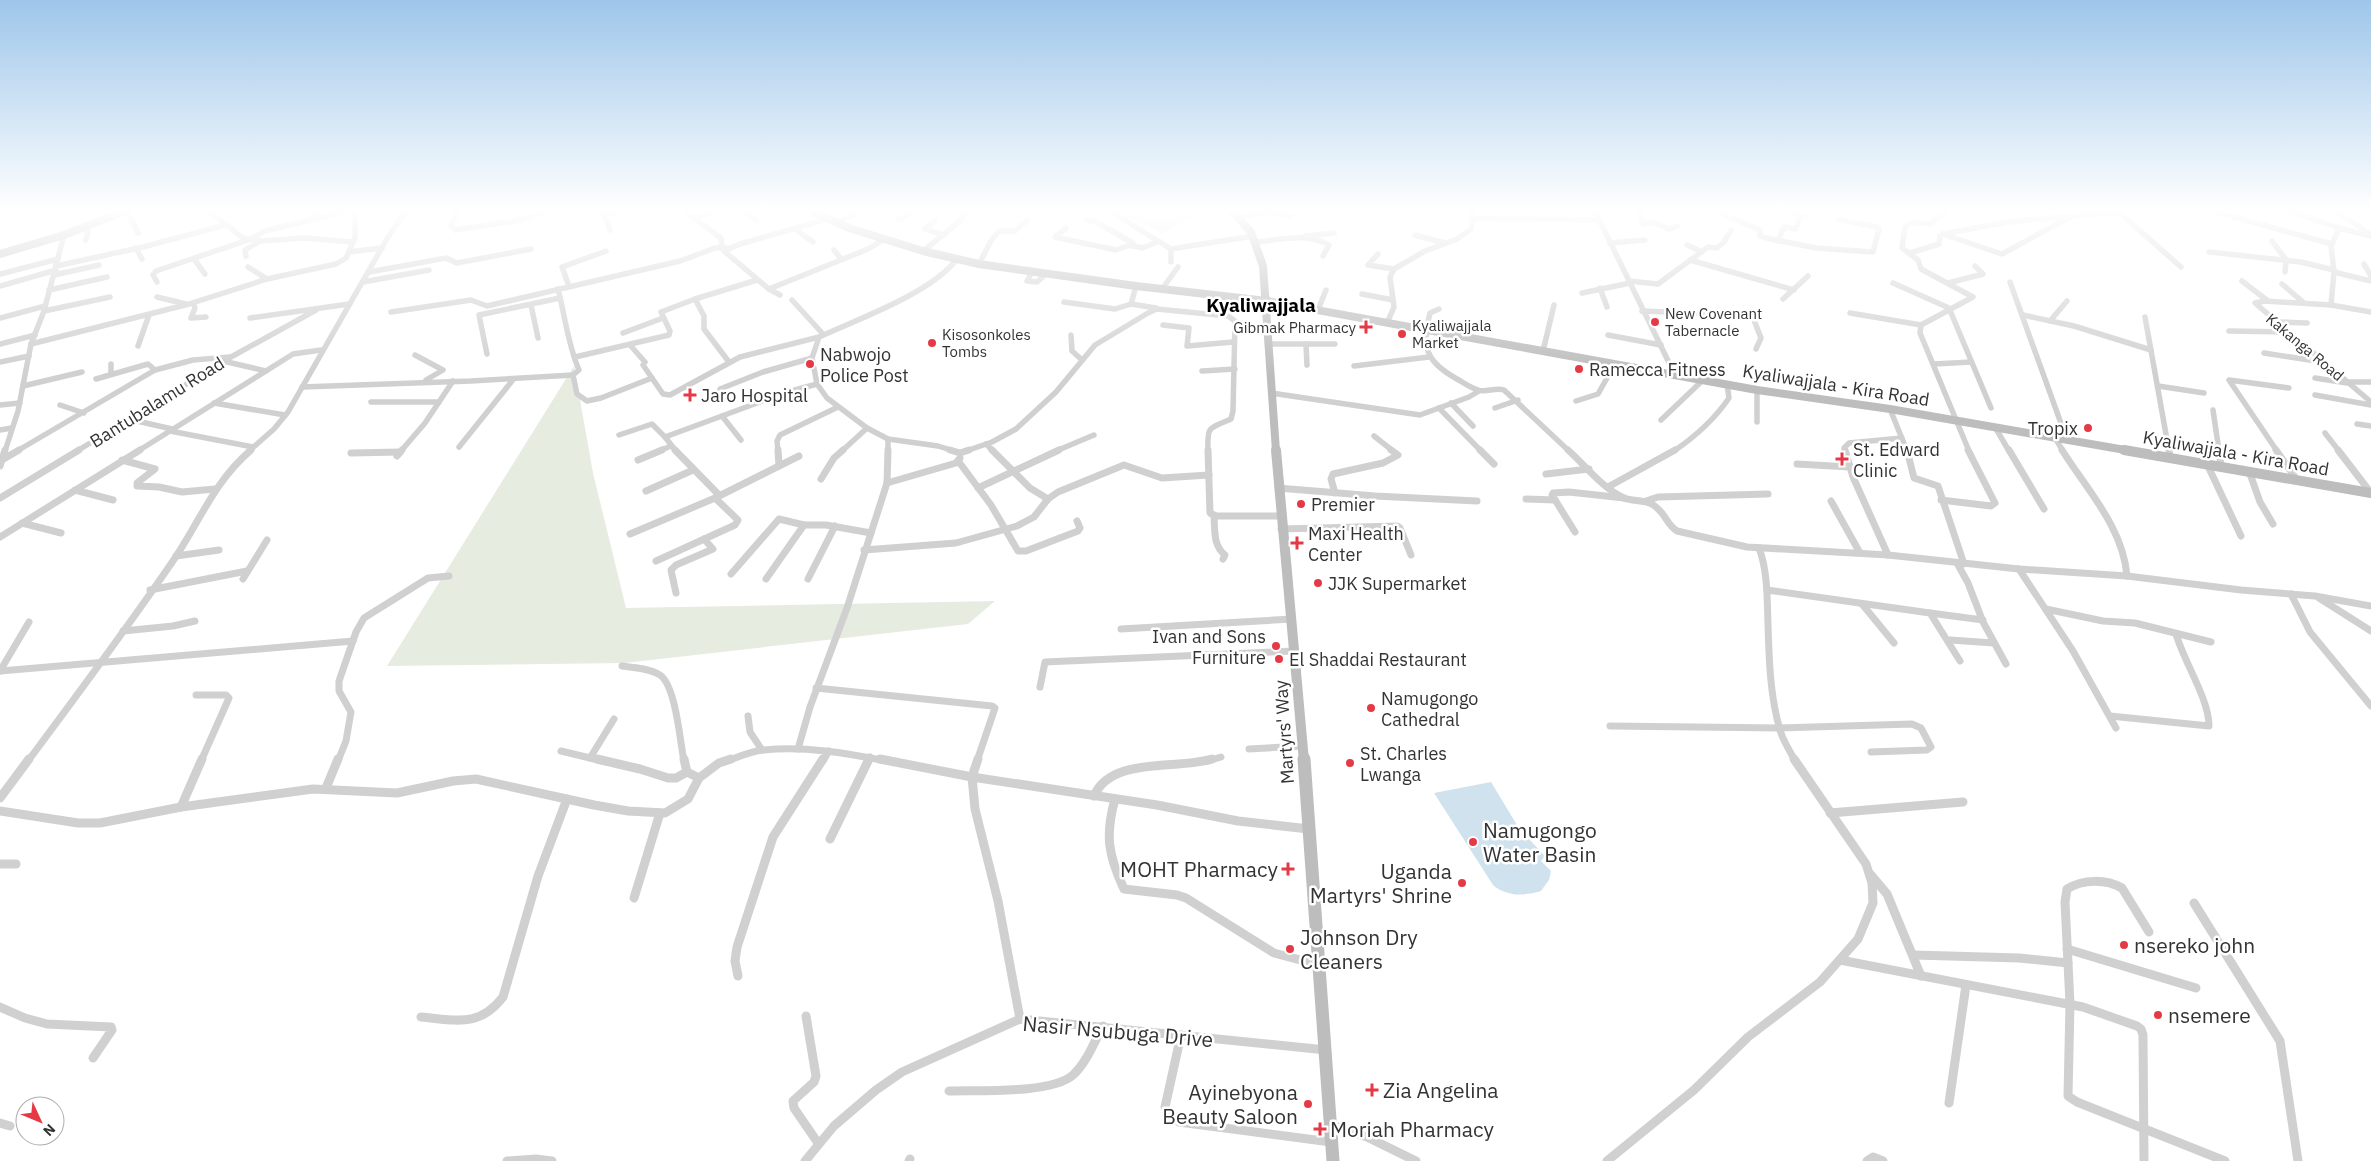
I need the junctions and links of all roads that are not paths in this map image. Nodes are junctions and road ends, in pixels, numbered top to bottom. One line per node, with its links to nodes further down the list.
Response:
1 (34, 265): 36 (street)
2 (56, 265): 32 (street)
3 (75, 265): 32 (street)
4 (97, 265): 32 (street)
5 (174, 265): 45 (street)
6 (199, 265): 37 (street)
7 (331, 265): 41 (street)
8 (373, 265): 34 (street)
9 (407, 265): 34 (street)
10 (564, 265): 53 (street)
11 (658, 265): 53 (street)
12 (739, 265): 42 (street)
13 (826, 265): 57 (street)
14 (952, 265): 114 (street)
15 (988, 265): 54 (main road, Kyaliwajjala - Kira Road)
16 (1263, 265): 72 (main road, Martyrs' Way)
17 (1369, 265): 30 (street)
18 (1401, 265): 30 (street)
19 (1621, 265): 47 (street)
20 (1683, 265): 47 (street)
21 (1708, 265): 61 (street)
22 (1920, 265): 50 (street)
23 (2286, 265): 35 (street)
24 (2306, 265): 33 (street)
25 (2334, 265): 33 (street)
26 (2365, 265): 39 (street)
27 (1975, 266): 50 (street)
28 (248, 267): 41 (street)
29 (1178, 267): 58 (street)
30 (1394, 269): 71 (street)
31 (429, 270): 46 (street)
32 (55, 271): 52 (street); 59 (street)
33 (2334, 271): 44 (street); 82 (street)
34 (369, 272): 46 (street)
35 (2286, 272)
36 (0, 274)
37 (205, 274)
38 (1808, 276): 61 (street)
39 (2371, 276)
40 (107, 278): 59 (street)
41 (267, 279): 77 (street)
42 (757, 280): 57 (street); 68 (street)
43 (2242, 281): 73 (street)
44 (2371, 281)
45 (157, 282)
46 (363, 282): 78 (street)
47 (1630, 282): 55 (street); 90 (street)
48 (2010, 282): 95 (street)
49 (1893, 283): 86 (street)
50 (1948, 283): 86 (street)
51 (2282, 284): 76 (street)
52 (0, 286)
53 (568, 286): 56 (street)
54 (1136, 286): 58 (main road, Kyaliwajjala - Kira Road); 79 (street)
55 (1600, 288): 62 (street); 83 (street)
56 (558, 289): 67 (street); 91 (street)
57 (769, 289): 64 (street)
58 (1162, 289): 72 (main road, Kyaliwajjala - Kira Road)
59 (49, 290): 84 (street)
60 (1326, 290): 89 (street)
61 (1794, 290): 69 (street)
62 (1582, 293)
63 (1362, 294): 71 (street)
64 (780, 295)
65 (110, 297): 84 (street)
66 (157, 297): 77 (street)
67 (560, 298): 80 (street); 134 (street)
68 (695, 299): 99 (street); 140 (street)
69 (1783, 299)
70 (792, 300): 114 (street)
71 (1393, 300): 103 (street)
72 (1267, 301): 89 (main road, Kyaliwajjala - Kira Road); 119 (main road, Martyrs' Way)
73 (2268, 301): 76 (street, Kakanga Road); 102 (street, Kakanga Road)
74 (1064, 302): 79 (street)
75 (2067, 302): 101 (street)
76 (2304, 303): 82 (street, Kakanga Road)
77 (191, 304): 94 (street); 96 (street)
78 (349, 304): 88 (street); 126 (street)
79 (1131, 304): 85 (street)
80 (531, 305): 115 (street); 130 (street)
81 (1554, 306): 128 (street)
82 (2330, 306): 92 (street, Kakanga Road)
83 (1608, 307)
84 (45, 308): 97 (street); 111 (street)
85 (1157, 308): 116 (street); 137 (street)
86 (1949, 308): 105 (street); 141 (street)
87 (1439, 309): 107 (street)
88 (316, 310): 98 (street); 133 (street, Bantubalamu Road)
89 (1318, 310): 103 (main road, Kyaliwajjala - Kira Road)
90 (1642, 311): 123 (street); 125 (street)
91 (391, 312)
92 (2371, 312)
93 (1850, 313): 105 (street)
94 (149, 314): 118 (street); 124 (street)
95 (2023, 315): 101 (street); 217 (street)
96 (206, 317)
97 (0, 318)
98 (250, 318)
99 (664, 318): 110 (street); 122 (street)
100 (2145, 318): 127 (street)
101 (2050, 321): 127 (street)
102 (2277, 322): 104 (street); 109 (street, Kakanga Road)
103 (1387, 323): 107 (main road, Kyaliwajjala - Kira Road)
104 (2307, 323)
105 (1921, 324): 145 (street)
106 (1162, 325): 116 (street)
107 (1424, 330): 128 (main road, Kyaliwajjala - Kira Road); 135 (street)
108 (2229, 331): 109 (street)
109 (2289, 332): 142 (street, Kakanga Road)
110 (623, 333)
111 (35, 335): 117 (street); 118 (street)
112 (1071, 335): 137 (street)
113 (1608, 335): 123 (street)
114 (821, 336): 136 (street); 140 (street)
115 (538, 338)
116 (1233, 342): 148 (street)
117 (0, 344)
118 (31, 344): 132 (street)
119 (1270, 344): 120 (street); 174 (main road, Martyrs' Way)
120 (1306, 344): 121 (street); 146 (street)
121 (1335, 344)
122 (630, 345): 134 (street); 156 (street)
123 (1661, 345): 155 (street)
124 (138, 346)
125 (1756, 349)
126 (322, 350): 150 (street); 169 (street)
127 (2151, 350): 168 (street)
128 (1543, 351): 143 (main road, Kyaliwajjala - Kira Road)
129 (2264, 353): 142 (street)
130 (487, 354)
131 (415, 355): 161 (street)
132 (29, 356): 138 (street); 167 (street)
133 (231, 357): 139 (street, Bantubalamu Road); 149 (street)
134 (575, 357): 154 (street)
135 (1429, 357): 147 (street); 173 (street)
136 (812, 358): 165 (street); 171 (street)
137 (1081, 359): 219 (street)
138 (0, 362)
139 (223, 362): 150 (street); 196 (street, Bantubalamu Road)
140 (729, 362): 156 (street)
141 (1971, 362): 145 (street); 191 (street)
142 (2323, 362): 164 (street, Kakanga Road)
143 (1609, 363): 155 (main road, Kyaliwajjala - Kira Road); 178 (street)
144 (111, 364): 153 (street)
145 (1934, 364): 198 (street)
146 (1307, 365)
147 (1354, 366)
148 (1234, 369): 151 (street); 242 (street)
149 (155, 370): 153 (street); 193 (street)
150 (266, 371): 182 (street)
151 (1202, 371)
152 (82, 372): 167 (street)
153 (111, 373): 158 (street)
154 (573, 375): 156 (street); 159 (street)
155 (1675, 375): 160 (main road, Kyaliwajjala - Kira Road)
156 (652, 378)
157 (2315, 378): 164 (street)
158 (96, 379)
159 (512, 380): 162 (street); 222 (street)
160 (1703, 380): 166 (main road, Kyaliwajjala - Kira Road); 197 (street)
161 (423, 381): 162 (street); 169 (street)
162 (453, 381): 180 (street)
163 (2370, 381): 164 (street)
164 (2347, 382): 184 (street, Kakanga Road)
165 (817, 384): 187 (street); 195 (street)
166 (1727, 384): 172 (main road, Kyaliwajjala - Kira Road); 246 (street)
167 (23, 386): 181 (street)
168 (2158, 386): 175 (street); 226 (street)
169 (302, 387): 194 (street)
170 (2289, 388): 244 (street)
171 (720, 389)
172 (1757, 390): 190 (main road, Kyaliwajjala - Kira Road); 199 (street)
173 (1479, 391): 177 (street); 183 (street)
174 (1271, 393): 188 (street); 248 (main road, Martyrs' Way)
175 (2204, 393)
176 (2315, 394): 184 (street)
177 (1518, 400): 189 (street); 237 (street)
178 (1576, 401)
179 (371, 402): 180 (street)
180 (439, 402): 223 (street)
181 (20, 403): 185 (street); 204 (street)
182 (214, 403): 194 (street); 207 (street)
183 (1451, 404): 188 (street); 201 (street)
184 (2371, 404)
185 (0, 405)
186 (60, 405): 193 (street)
187 (838, 407): 205 (street); 234 (street)
188 (1439, 408): 231 (street)
189 (1495, 408)
190 (1890, 408): 198 (main road, Kyaliwajjala - Kira Road); 213 (street)
191 (1991, 408)
192 (2213, 410): 235 (street)
193 (84, 413): 230 (street)
194 (285, 415): 221 (street)
195 (722, 416): 212 (street); 216 (street)
196 (128, 419): 207 (street); 256 (street, Bantubalamu Road)
197 (1661, 420)
198 (1956, 420): 203 (main road, Kyaliwajjala - Kira Road); 262 (street)
199 (1757, 422)
200 (2357, 424): 202 (street)
201 (1473, 426)
202 (2371, 426)
203 (1995, 427): 214 (main road, Kyaliwajjala - Kira Road); 266 (street)
204 (12, 428): 206 (street); 218 (street)
205 (867, 428): 215 (street); 243 (street)
206 (0, 430)
207 (171, 430): 221 (street); 227 (street)
208 (2325, 433): 253 (street)
209 (619, 435): 212 (street)
210 (1094, 435): 239 (street)
211 (1374, 436): 252 (street)
212 (665, 437): 220 (street)
213 (1902, 438): 236 (street); 262 (street)
214 (2055, 438): 217 (main road, Kyaliwajjala - Kira Road); 298 (street)
215 (888, 439): 224 (street); 245 (street)
216 (741, 440)
217 (2067, 440): 226 (main road, Kyaliwajjala - Kira Road)
218 (3, 444): 230 (street)
219 (986, 444): 224 (street); 239 (street)
220 (671, 446): 228 (street); 238 (street)
221 (253, 447): 249 (street)
222 (459, 447)
223 (351, 453)
224 (960, 453): 229 (street)
225 (799, 456): 234 (street)
226 (2170, 458): 233 (main road, Kyaliwajjala - Kira Road)
227 (122, 460): 249 (street); 250 (street)
228 (638, 460)
229 (959, 462): 245 (street); 247 (street)
230 (1, 463)
231 (1494, 464)
232 (1797, 464): 236 (street)
233 (2207, 464): 235 (main road, Kyaliwajjala - Kira Road); 280 (street)
234 (779, 466): 255 (street)
235 (2221, 466): 240 (main road, Kyaliwajjala - Kira Road)
236 (1850, 467): 289 (street)
237 (1589, 469): 241 (street); 246 (street)
238 (694, 470): 251 (street); 255 (street)
239 (1012, 471): 247 (street); 257 (street)
240 (2249, 471): 244 (main road, Kyaliwajjala - Kira Road); 271 (street)
241 (1546, 474)
242 (1209, 475): 257 (street); 267 (street)
243 (820, 479)
244 (2297, 480): 253 (main road, Kyaliwajjala - Kira Road)
245 (887, 483): 278 (street)
246 (1608, 487): 258 (street)
247 (978, 488): 274 (street)
248 (1278, 488): 252 (street); 268 (main road, Martyrs' Way)
249 (215, 489): 290 (street)
250 (75, 490): 260 (street); 270 (street)
251 (646, 491)
252 (1335, 493): 263 (street)
253 (2371, 493)
254 (1768, 494): 264 (street)
255 (717, 496): 279 (street); 282 (street)
256 (0, 498)
257 (1048, 498): 274 (street)
258 (1625, 498): 261 (street); 264 (street)
259 (1526, 499): 261 (street)
260 (113, 500)
261 (1555, 500): 276 (street)
262 (1942, 500): 293 (street)
263 (1477, 501)
264 (1646, 501): 284 (street)
265 (1831, 501): 287 (street)
266 (2044, 509)
267 (1214, 516): 268 (street); 291 (street)
268 (1280, 516): 275 (main road, Martyrs' Way)
269 (1077, 521): 274 (street)
270 (22, 523): 277 (street); 281 (street)
271 (2273, 524)
272 (804, 525): 273 (street); 296 (street); 300 (street)
273 (835, 526): 278 (street); 301 (street)
274 (1007, 529): 286 (street)
275 (1281, 529): 288 (street); 311 (main road, Martyrs' Way)
276 (1575, 532)
277 (61, 533)
278 (871, 533): 286 (street)
279 (630, 534)
280 (2241, 536)
281 (0, 537)
282 (704, 539): 292 (street); 304 (street)
283 (266, 540): 295 (street)
284 (1759, 548): 287 (street); 303 (street)
285 (219, 550): 290 (street)
286 (864, 550): 330 (street)
287 (1860, 553): 289 (street)
288 (1411, 555)
289 (1888, 555): 293 (street)
290 (176, 556): 302 (street)
291 (1223, 559)
292 (656, 561)
293 (1960, 563): 294 (street); 312 (street)
294 (2019, 569): 298 (street); 309 (street)
295 (247, 572): 299 (street); 302 (street)
296 (731, 574)
297 (449, 576): 320 (street)
298 (2127, 576): 305 (street)
299 (243, 579)
300 (766, 579)
301 (808, 579)
302 (150, 590): 316 (street)
303 (1767, 590): 307 (street); 337 (street)
304 (676, 593)
305 (2291, 594): 306 (street); 332 (street)
306 (2315, 596): 308 (street); 317 (street)
307 (1862, 604): 310 (street); 322 (street)
308 (2371, 606)
309 (2046, 609): 318 (street); 334 (street)
310 (1930, 614): 312 (street); 319 (street)
311 (1292, 619): 315 (street); 324 (main road, Martyrs' Way)
312 (1983, 620): 323 (street)
313 (195, 621): 316 (street)
314 (29, 622): 326 (street)
315 (1122, 628)
316 (123, 631): 326 (street)
317 (2371, 631)
318 (2176, 634): 321 (street); 334 (street)
319 (1950, 640): 323 (street); 325 (street)
320 (353, 641): 326 (street); 352 (street)
321 (2211, 642)
322 (1894, 643)
323 (1994, 643): 327 (street)
324 (1295, 651): 329 (street); 339 (main road, Martyrs' Way)
325 (1960, 661)
326 (101, 663): 354 (street)
327 (2006, 664)
328 (622, 666): 349 (street)
329 (1040, 687)
330 (816, 688): 340 (street); 350 (street)
331 (196, 695): 358 (street)
332 (2371, 706)
333 (748, 716): 342 (street)
334 (2110, 716): 338 (street)
335 (614, 719): 347 (street)
336 (1610, 726): 337 (street)
337 (1779, 728): 345 (street); 361 (street)
338 (2116, 728)
339 (1302, 746): 341 (street); 362 (main road, Martyrs' Way)
340 (798, 749): 342 (street); 344 (street)
341 (1249, 749)
342 (762, 750): 351 (street)
343 (561, 751): 347 (street)
344 (829, 751): 346 (street); 375 (street)
345 (1871, 752)
346 (870, 757): 350 (street); 363 (street)
347 (590, 758): 349 (street)
348 (1221, 758): 353 (street)
349 (687, 772): 351 (street)
350 (972, 777): 353 (street); 383 (street)
351 (699, 778): 360 (street)
352 (326, 788): 355 (street); 358 (street)
353 (1094, 796): 356 (street)
354 (0, 798)
355 (567, 799): 360 (street); 382 (street)
356 (1115, 799): 362 (street); 374 (street)
357 (1963, 802): 361 (street)
358 (181, 807): 359 (street)
359 (0, 811)
360 (660, 813): 367 (street)
361 (1830, 813): 366 (street)
362 (1309, 829): 374 (main road, Martyrs' Way)
363 (830, 839)
364 (0, 864): 365 (street)
365 (16, 864)
366 (1870, 874): 371 (street); 372 (street)
367 (634, 898)
368 (2194, 903): 406 (street)
369 (2149, 932): 370 (street)
370 (2067, 949): 373 (street); 378 (street)
371 (1914, 956): 373 (street); 376 (street)
372 (1840, 960): 376 (street); 401 (street)
373 (2068, 963): 379 (street)
374 (1319, 965): 386 (main road, Martyrs' Way)
375 (738, 976)
376 (1921, 976): 377 (street)
377 (1966, 985): 379 (street); 389 (street)
378 (2196, 988)
379 (2070, 1004): 393 (street); 393 (street)
380 (0, 1007): 387 (street)
381 (806, 1016): 395 (street)
382 (421, 1017)
383 (1020, 1019): 384 (street, Nasir Nsubuga Drive); 395 (street, Nasir Nsubuga Drive)
384 (1103, 1026): 385 (street, Nasir Nsubuga Drive); 388 (street)
385 (1181, 1035): 386 (street, Nasir Nsubuga Drive); 394 (street)
386 (1326, 1050): 391 (main road, Martyrs' Way)
387 (93, 1058)
388 (950, 1091)
389 (1949, 1104)
390 (0, 1123): 392 (street)
391 (1332, 1124): 394 (main road, Martyrs' Way); 400 (street)
392 (10, 1126)
393 (2143, 1129): 404 (street); 405 (street)
394 (1332, 1142): 399 (main road, Martyrs' Way)
395 (818, 1143): 398 (street, Nasir Nsubuga Drive)
396 (507, 1161): 397 (street)
397 (552, 1161)
398 (805, 1161)
399 (1333, 1161)
400 (1416, 1161)
401 (1607, 1161)
402 (1867, 1161): 403 (street)
403 (1883, 1161)
404 (2144, 1161)
405 (2225, 1161)
406 (2298, 1161)

